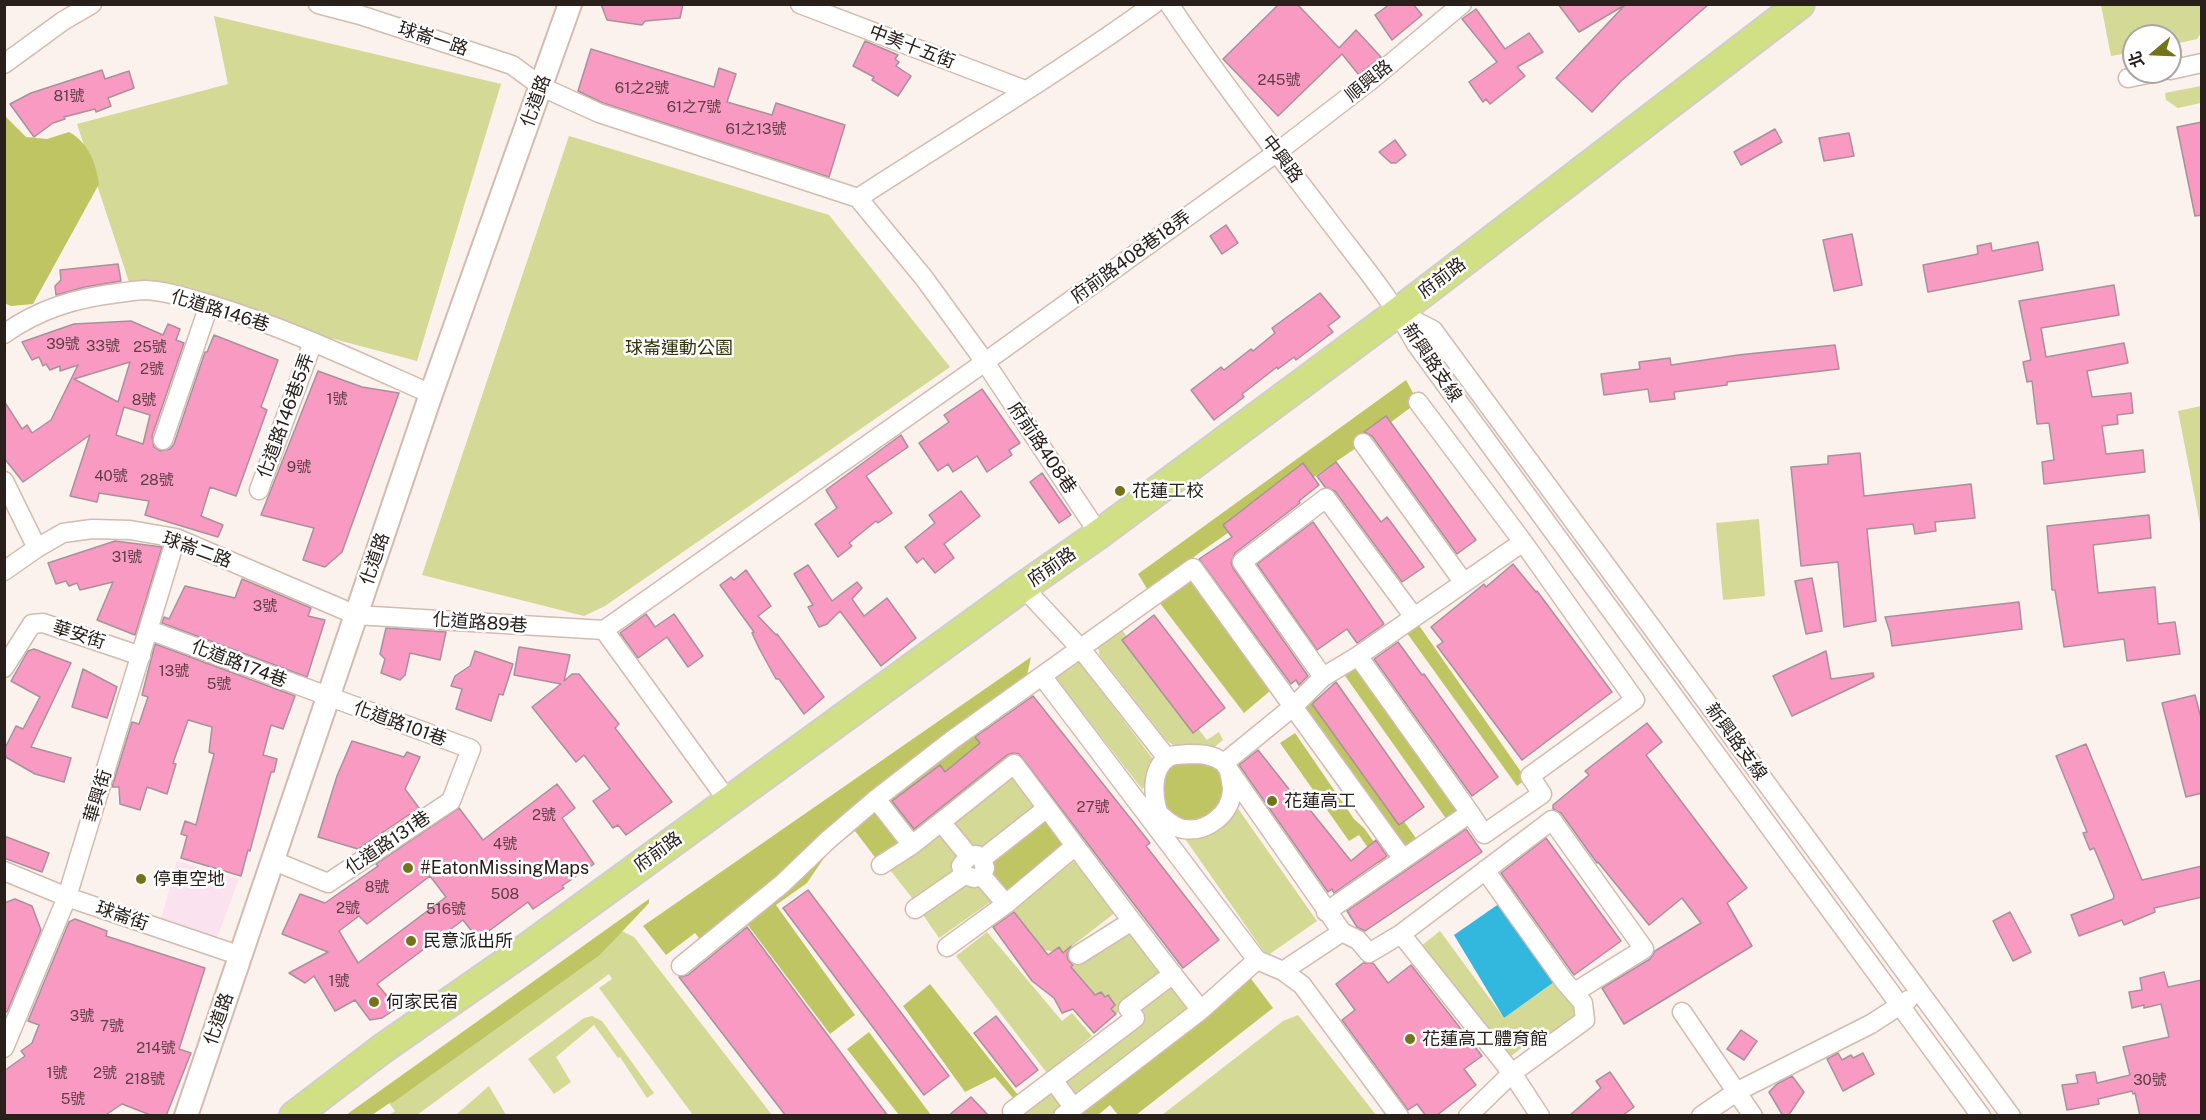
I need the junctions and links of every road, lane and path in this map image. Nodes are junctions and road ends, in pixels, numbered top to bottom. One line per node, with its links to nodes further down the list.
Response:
1 (92, 4): 10 (street)
2 (318, 4): 12 (street, 球崙一路)
3 (570, 4): 12 (street, 化道路)
4 (800, 4): 13 (street, 中美十五街)
5 (1154, 4): 13 (street)
6 (1169, 4): 14 (street, 中興路)
7 (1800, 4): 17 (main road, 府前路)
8 (1453, 6): 14 (street, 順興路)
9 (2202, 63): 11 (street)
10 (4, 64)
11 (2182, 67)
12 (542, 87): 15 (street, 球崙一路); 21 (street, 化道路)
13 (1025, 90): 15 (street)
14 (1276, 153): 17 (street, 中興路); 20 (street, 府前路408巷18弄)
15 (858, 198): 20 (street, 府前路408巷)
16 (210, 305): 18 (street, 化道路146巷); 19 (street, 化道路146巷); 23 (street)
17 (1398, 312): 27 (main road, 府前路); 77 (street, 新興路支線); 79 (street, 新興路支線)
18 (4, 334)
19 (314, 342): 21 (street, 化道路146巷); 26 (street, 化道路146巷5弄)
20 (985, 362): 27 (street, 府前路408巷); 37 (street, 府前路408巷18弄)
21 (431, 394): 34 (street, 化道路)
22 (1418, 402): 29 (street)
23 (163, 440)
24 (1363, 443): 32 (street)
25 (4, 481): 30 (street)
26 (259, 490)
27 (1099, 534): 33 (main road, 府前路)
28 (176, 538): 30 (street, 球崙二路); 34 (street, 球崙二路); 36 (street, 華興街)
29 (1523, 542): 32 (street); 52 (street)
30 (37, 548): 31 (street, 球崙二路)
31 (4, 571)
32 (1464, 583): 35 (street)
33 (1023, 587): 38 (street); 50 (main road, 府前路)
34 (356, 615): 37 (street, 化道路89巷); 44 (street, 化道路)
35 (1414, 617): 40 (street); 43 (street)
36 (149, 630): 39 (street, 華興街); 44 (street, 化道路174巷)
37 (604, 630): 50 (street)
38 (1080, 649): 42 (street); 45 (street); 47 (street)
39 (141, 656): 41 (street, 華安街); 63 (street, 華興街)
40 (1358, 656): 43 (street); 52 (street)
41 (4, 668)
42 (1042, 676): 49 (street); 53 (street)
43 (1323, 676): 45 (street)
44 (328, 698): 46 (street, 化道路101巷); 58 (street, 化道路)
45 (1294, 706): 48 (street); 57 (street)
46 (471, 750): 58 (street, 化道路131巷)
47 (1167, 758): 48 (street); 53 (street)
48 (1226, 766): 53 (street); 66 (street)
49 (876, 799): 55 (street); 74 (street)
50 (728, 801): 88 (main road, 府前路)
51 (1047, 808): 54 (street); 56 (street); 60 (street)
52 (1470, 813): 57 (street)
53 (1156, 817): 73 (street)
54 (941, 822): 55 (street); 60 (street)
55 (912, 845): 59 (street)
56 (1074, 847): 64 (street); 67 (street)
57 (1403, 859): 66 (street)
58 (274, 861): 71 (street, 化道路)
59 (881, 864)
60 (974, 867): 64 (street); 65 (street)
61 (1485, 870): 69 (street); 78 (street); 78 (street)
62 (4, 871): 63 (street, 球崙街)
63 (68, 897): 71 (street, 球崙街); 82 (street, 華興街)
64 (1006, 904): 70 (street)
65 (915, 909)
66 (1326, 912): 68 (street)
67 (1132, 921): 72 (street); 76 (street)
68 (1342, 932): 69 (street); 75 (street)
69 (1401, 934): 83 (street)
70 (947, 947)
71 (241, 956): 87 (street, 化道路)
72 (1078, 956)
73 (1257, 960): 75 (street); 80 (street)
74 (681, 966)
75 (1283, 970): 90 (street)
76 (1173, 974): 80 (street); 84 (street)
77 (1919, 991): 79 (street); 96 (street, 新興路支線)
78 (1575, 992): 83 (street)
79 (1900, 1006): 85 (street); 95 (street, 新興路支線)
80 (1201, 1010): 86 (street)
81 (1682, 1012): 85 (street)
82 (4, 1048)
83 (1512, 1073): 91 (street); 92 (street)
84 (1053, 1080): 86 (street); 89 (street)
85 (1736, 1092): 93 (street); 94 (street)
86 (1068, 1111)
87 (186, 1116)
88 (294, 1116)
89 (1015, 1116)
90 (1399, 1116)
91 (1468, 1116)
92 (1540, 1116)
93 (1701, 1116)
94 (1753, 1116)
95 (1981, 1116)
96 (2011, 1116)

